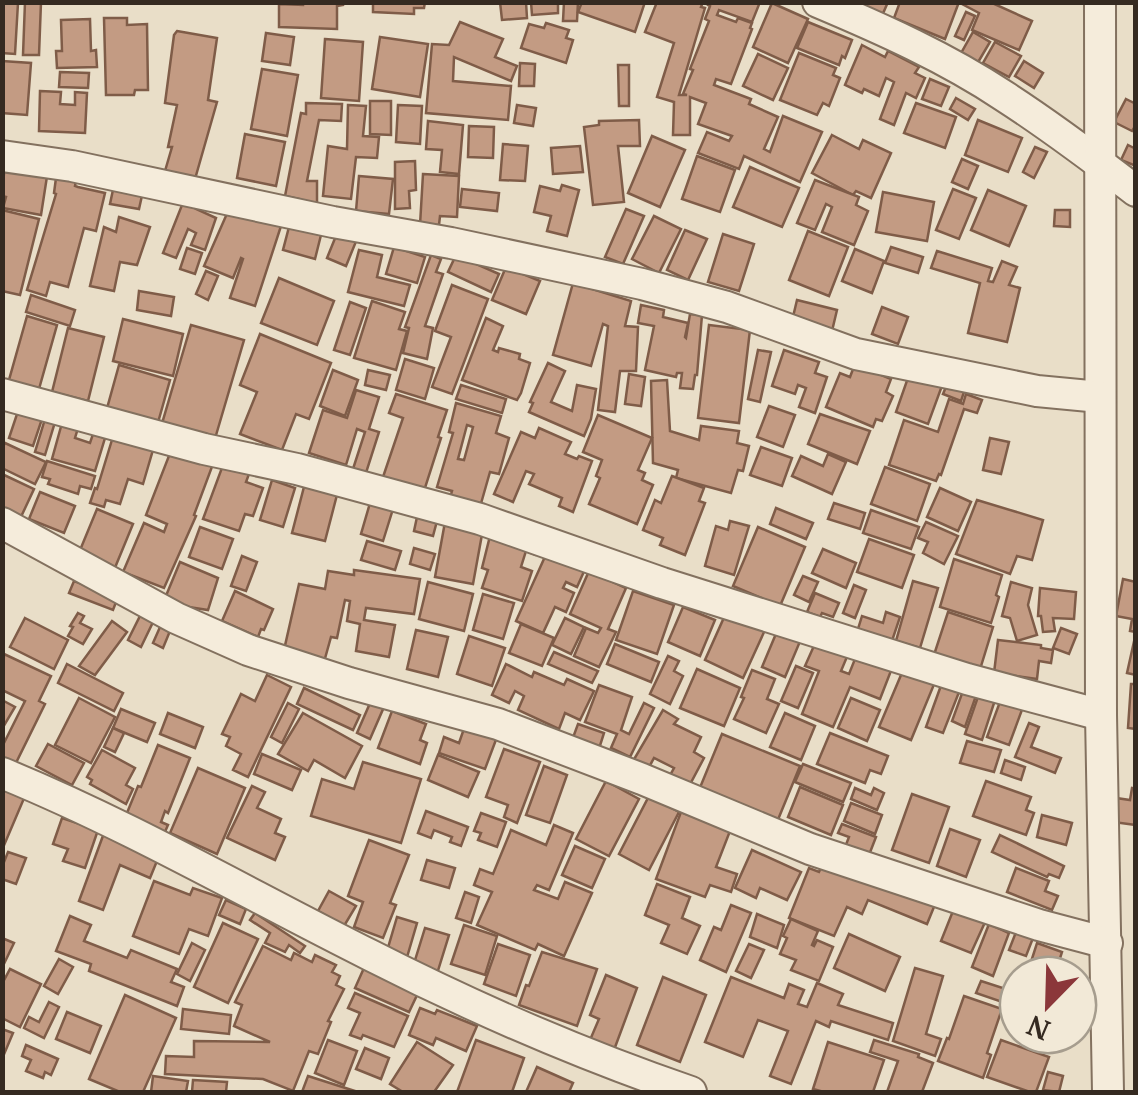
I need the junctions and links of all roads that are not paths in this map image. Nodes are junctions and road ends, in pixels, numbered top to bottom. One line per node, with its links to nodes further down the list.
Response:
1 (818, 2): 4 (street)
2 (1100, 2): 4 (street)
3 (2, 156): 7 (street)
4 (1101, 164): 5 (street); 7 (street)
5 (1136, 191)
6 (2, 394): 9 (street)
7 (1100, 398): 9 (street)
8 (2, 523): 11 (street)
9 (1101, 715): 11 (street)
10 (2, 774): 12 (street)
11 (1107, 943): 13 (street)
12 (691, 1092)
13 (1108, 1092)

